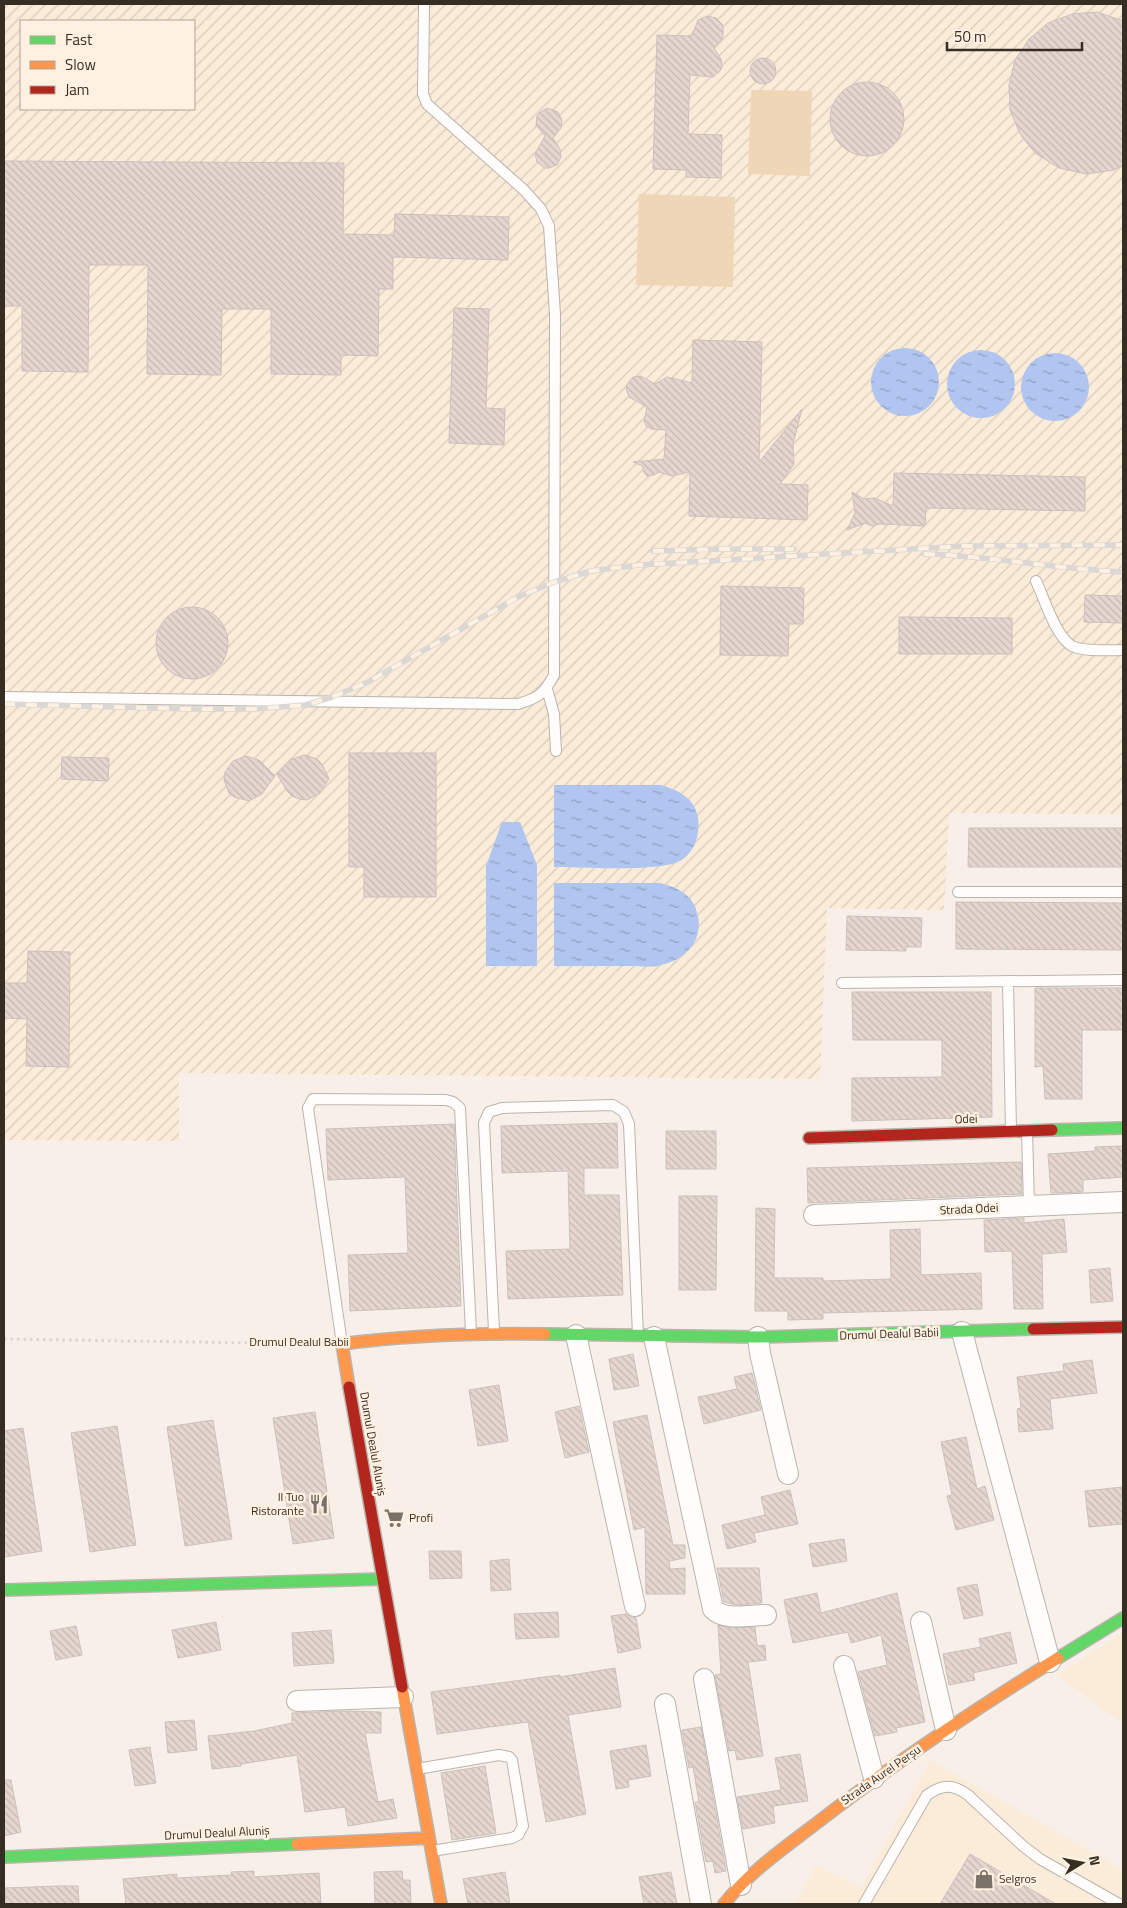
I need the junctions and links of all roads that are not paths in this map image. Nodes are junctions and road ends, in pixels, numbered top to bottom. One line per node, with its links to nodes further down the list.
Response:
1 (424, 4): 4 (lane)
2 (1036, 581): 3 (lane)
3 (1123, 650)
4 (547, 690): 5 (lane); 6 (lane)
5 (4, 696)
6 (556, 751)
7 (958, 892): 8 (lane)
8 (1123, 892)
9 (1123, 980): 10 (lane)
10 (1008, 981): 11 (lane); 13 (lane)
11 (842, 983)
12 (1123, 1128): 14 (street, Odei)
13 (1011, 1131): 14 (street, Odei); 15 (street, Odei)
14 (1027, 1131): 17 (lane)
15 (809, 1138)
16 (1123, 1202): 17 (street, Strada Odei)
17 (1030, 1206): 18 (street, Strada Odei)
18 (814, 1215)
19 (1123, 1327): 20 (street, Drumul Dealul Babii)
20 (962, 1332): 25 (street, Drumul Dealul Babii); 34 (street)
21 (494, 1333): 22 (street, Drumul Dealul Babii); 23 (street, Drumul Dealul Babii); 24 (lane)
22 (471, 1334): 26 (street, Drumul Dealul Babii); 26 (lane)
23 (576, 1335): 24 (street, Drumul Dealul Babii); 30 (street)
24 (646, 1337): 25 (street, Drumul Dealul Babii); 31 (street)
25 (758, 1337): 27 (street)
26 (342, 1344): 28 (street, Drumul Dealul Aluniș)
27 (788, 1474)
28 (382, 1579): 29 (street); 37 (street, Drumul Dealul Aluniș)
29 (4, 1590)
30 (635, 1606)
31 (766, 1615)
32 (1123, 1618): 34 (street, Strada Aurel Perșu)
33 (921, 1622): 40 (street)
34 (1050, 1662): 40 (street, Strada Aurel Perșu)
35 (844, 1666): 42 (street)
36 (704, 1679): 46 (street)
37 (404, 1697): 38 (street); 41 (street, Drumul Dealul Aluniș)
38 (298, 1700)
39 (665, 1704): 48 (street)
40 (946, 1730): 42 (street, Strada Aurel Perșu)
41 (416, 1769): 43 (street, Drumul Dealul Aluniș); 44 (lane)
42 (874, 1778): 46 (street, Strada Aurel Perșu)
43 (429, 1838): 44 (street, Drumul Dealul Aluniș); 45 (street, Drumul Dealul Aluniș)
44 (431, 1851): 47 (street, Drumul Dealul Aluniș)
45 (6, 1857)
46 (741, 1885): 49 (street, Strada Aurel Perșu)
47 (441, 1904)
48 (700, 1904)
49 (724, 1904)
50 (864, 1904): 51 (lane)
51 (1118, 1904)

